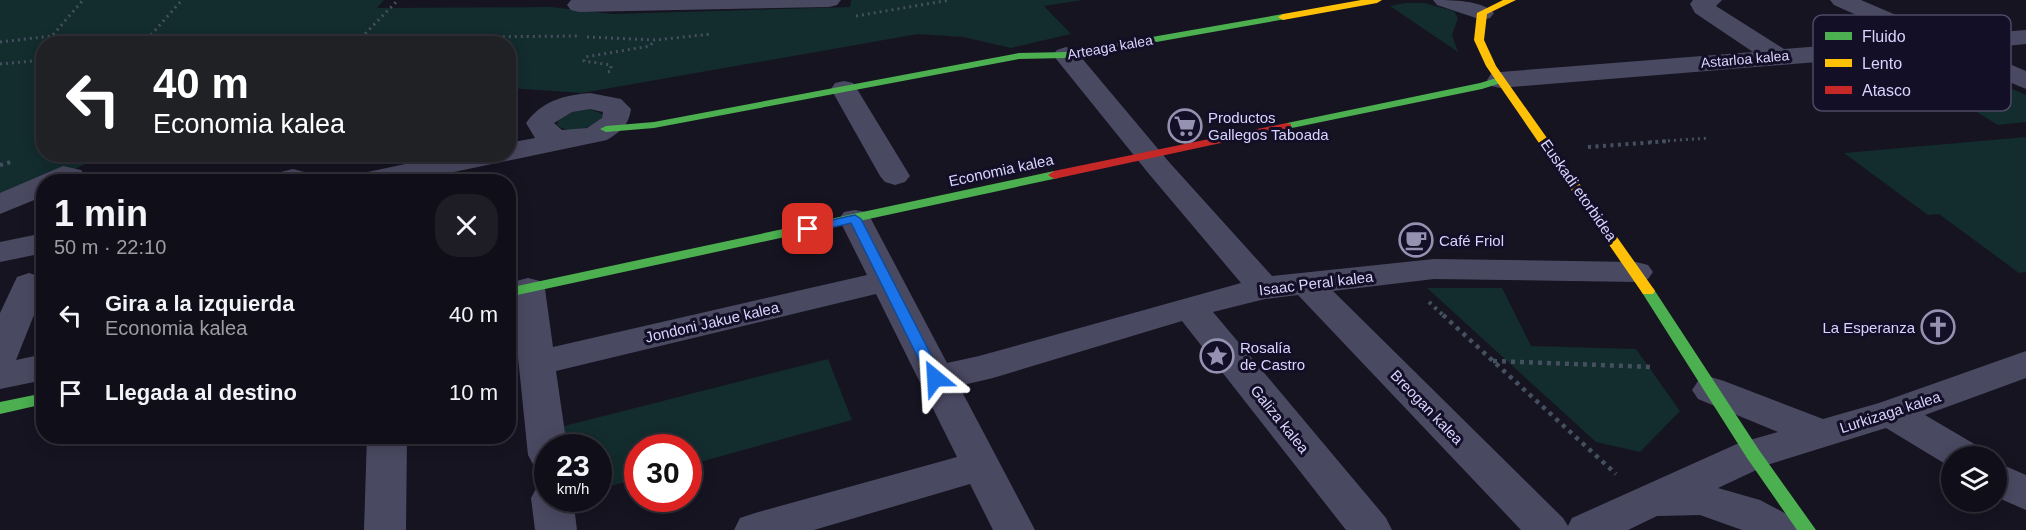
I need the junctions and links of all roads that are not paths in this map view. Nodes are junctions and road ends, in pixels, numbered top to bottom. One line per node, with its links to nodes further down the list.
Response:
1 (829, 0): 7 (street)
2 (1377, 0): 13 (street, Arteaga kalea)
3 (1445, 0): 8 (street)
4 (1510, 0): 8 (street)
5 (1710, 0): 14 (street)
6 (1842, 0): 9 (street)
7 (579, 5)
8 (1482, 13): 16 (street, Euskadi etorbidea)
9 (1875, 15)
10 (2026, 37): 11 (street, Astarloa kalea)
11 (2011, 38)
12 (1813, 54): 14 (street, Astarloa kalea)
13 (1066, 56): 18 (street, Arteaga kalea); 21 (street)
14 (1776, 57): 16 (street, Astarloa kalea)
15 (2011, 75): 17 (street)
16 (1500, 80): 21 (street, Economia kalea); 30 (street, Euskadi etorbidea)
17 (2026, 81)
18 (843, 89): 19 (street, Arteaga kalea); 24 (street)
19 (594, 134): 20 (street, Arteaga kalea)
20 (516, 150)
21 (1150, 155): 27 (street, Economia kalea); 34 (street)
22 (458, 162): 23 (street)
23 (399, 174)
24 (896, 176)
25 (36, 188): 26 (street)
26 (0, 205)
27 (855, 219): 31 (street); 35 (street, Economia kalea)
28 (36, 245): 29 (street)
29 (0, 252)
30 (1636, 272): 32 (street, Isaac Peral kalea); 43 (street, Euskadi etorbidea)
31 (886, 281): 38 (street, Jondoni Jakue kalea); 42 (street)
32 (1306, 283): 34 (street, Isaac Peral kalea); 62 (street, Breogan kalea)
33 (29, 284): 37 (street)
34 (1264, 288): 36 (street, Isaac Peral kalea)
35 (518, 291): 38 (street)
36 (1190, 307): 42 (street, Isaac Peral kalea); 61 (street, Galiza kalea)
37 (0, 357)
38 (537, 363): 47 (street)
39 (2026, 364): 46 (street, Lurkizaga kalea)
40 (36, 369): 41 (street)
41 (0, 376)
42 (935, 378): 52 (street)
43 (1711, 390): 48 (street); 51 (street, Euskadi etorbidea)
44 (36, 400): 45 (street)
45 (0, 408)
46 (1891, 413): 48 (street, Lurkizaga kalea); 50 (street)
47 (545, 434)
48 (1822, 434): 51 (street, Lurkizaga kalea)
49 (387, 444): 57 (street)
50 (1945, 446)
51 (1752, 454): 54 (street, Lurkizaga kalea); 65 (street, Euskadi etorbidea)
52 (980, 466): 59 (street); 60 (street)
53 (2007, 483): 55 (street)
54 (1634, 491): 63 (street, Lurkizaga kalea); 64 (street)
55 (2026, 494)
56 (554, 512): 58 (street)
57 (385, 530)
58 (556, 530)
59 (756, 530)
60 (1014, 530)
61 (1371, 530)
62 (1548, 530)
63 (1587, 530)
64 (1779, 530)
65 (1807, 530)

